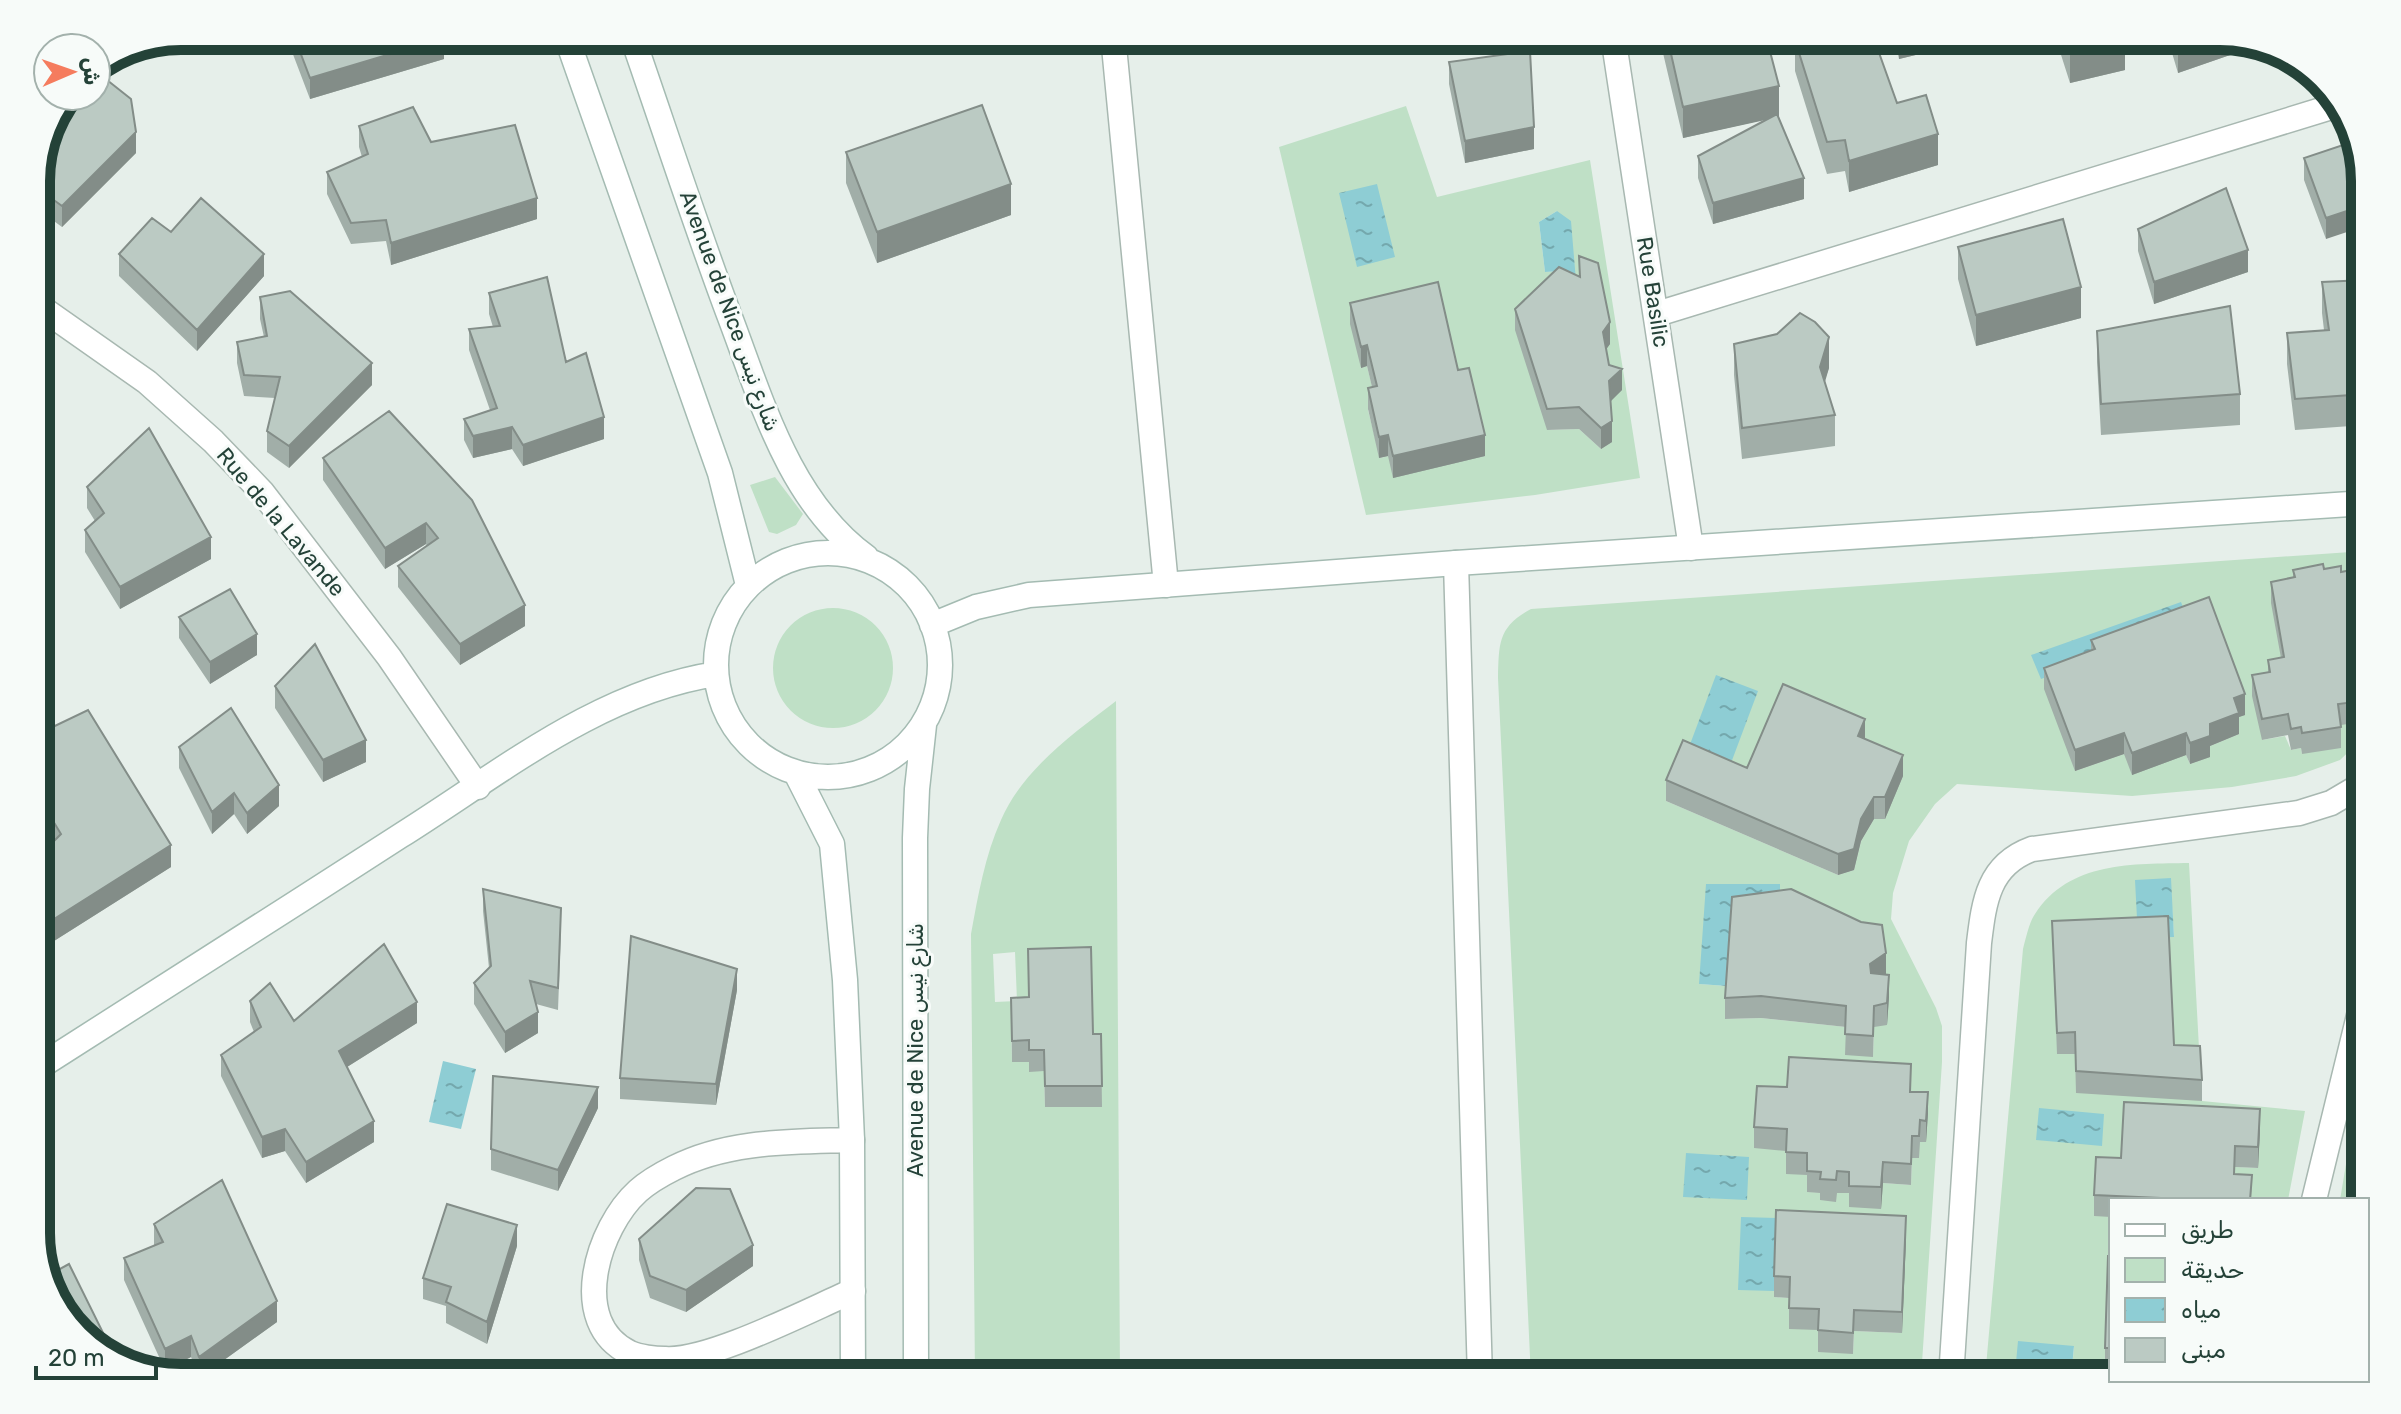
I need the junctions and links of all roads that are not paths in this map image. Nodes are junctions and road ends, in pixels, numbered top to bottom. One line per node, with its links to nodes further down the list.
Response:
1 (571, 50): 12 (street)
2 (637, 50): 10 (street, Avenue de Nice شارع نيس)
3 (1114, 50): 13 (street)
4 (1615, 50): 7 (street, Rue Basilic)
5 (2329, 108): 7 (street)
6 (50, 314): 18 (street, Rue de la Lavande)
7 (1657, 314): 9 (street, Rue Basilic)
8 (2351, 504): 9 (street)
9 (1691, 548): 11 (street)
10 (871, 561): 12 (street); 14 (street)
11 (1456, 563): 13 (street); 27 (street)
12 (748, 585): 15 (street)
13 (1166, 585): 14 (street)
14 (932, 625): 16 (street)
15 (716, 674): 17 (street); 18 (street)
16 (924, 723): 17 (street); 26 (street, Avenue de Nice شارع نيس)
17 (796, 773): 22 (street)
18 (478, 787): 21 (street)
19 (2351, 791): 28 (street)
20 (2351, 1048): 23 (street)
21 (50, 1060)
22 (852, 1140): 24 (street); 24 (street)
23 (2314, 1198)
24 (853, 1291): 25 (street)
25 (853, 1364)
26 (916, 1364)
27 (1480, 1364)
28 (1952, 1364)

